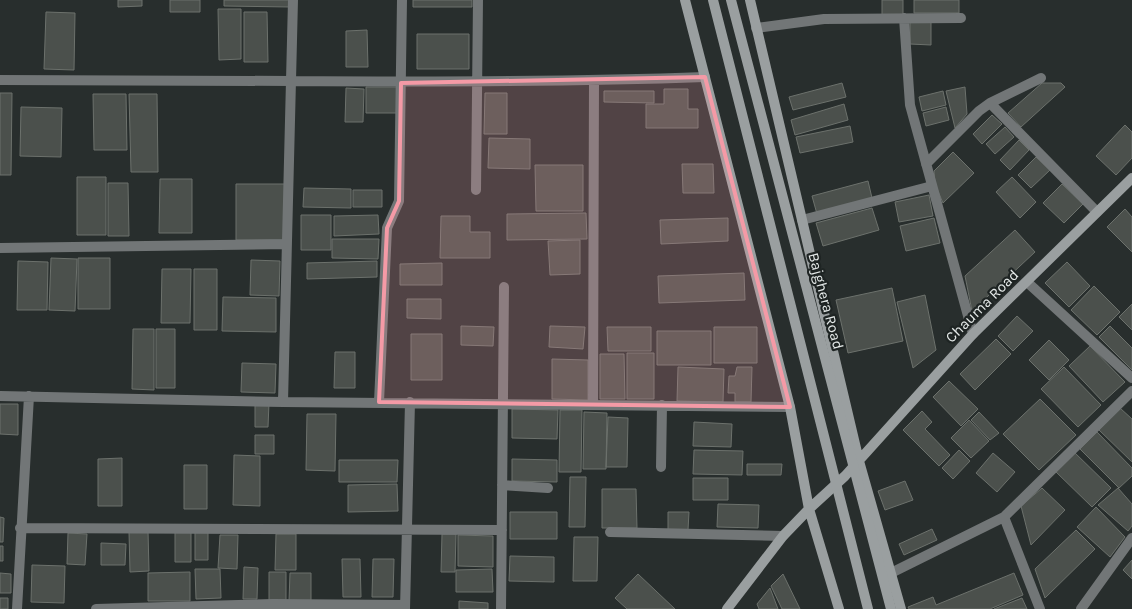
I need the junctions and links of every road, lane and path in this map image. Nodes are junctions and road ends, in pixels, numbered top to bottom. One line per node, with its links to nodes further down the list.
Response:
1 (293, 0): 14 (street)
2 (402, 0): 17 (street)
3 (478, 0): 15 (street)
4 (685, 0): 11 (street)
5 (713, 0): 60 (street, bridge)
6 (731, 0): 61 (street, Bajghera Road, bridge)
7 (750, 0): 10 (street)
8 (904, 18): 9 (street); 10 (street); 19 (street)
9 (962, 18)
10 (756, 28): 24 (street)
11 (706, 77): 16 (street); 40 (street)
12 (1041, 78): 18 (street)
13 (0, 80): 14 (street)
14 (291, 81): 17 (street); 25 (street)
15 (477, 81): 16 (street); 17 (street); 22 (street)
16 (594, 81): 38 (street)
17 (401, 83): 35 (street)
18 (990, 104): 19 (street); 23 (street)
19 (926, 164): 21 (street)
20 (1132, 178): 23 (street, Chauma Road)
21 (932, 186): 24 (street); 29 (street)
22 (476, 190)
23 (1097, 212): 27 (street, Chauma Road)
24 (802, 220): 41 (street)
25 (287, 244): 26 (street); 34 (street)
26 (0, 248)
27 (1027, 282): 29 (street, Chauma Road); 30 (street)
28 (504, 288): 37 (street)
29 (973, 334): 41 (street, Chauma Road)
30 (1132, 378)
31 (1132, 391): 46 (street)
32 (0, 396): 33 (street)
33 (29, 396): 34 (street); 47 (street)
34 (283, 402): 35 (street)
35 (379, 402): 36 (street)
36 (410, 402): 37 (street); 48 (street)
37 (503, 403): 38 (street); 43 (street)
38 (593, 404): 39 (street)
39 (662, 406): 40 (street); 42 (street)
40 (790, 408): 45 (street)
41 (859, 460): 45 (street, Chauma Road); 53 (street)
42 (662, 467)
43 (502, 485): 44 (street); 49 (street)
44 (548, 488)
45 (809, 509): 51 (street, Chauma Road); 59 (street)
46 (1004, 517): 53 (street); 63 (street)
47 (20, 528): 48 (street); 55 (street)
48 (407, 530): 49 (street); 54 (street)
49 (502, 530): 57 (street)
50 (610, 532): 51 (street)
51 (783, 536): 58 (street, Chauma Road)
52 (1132, 538): 64 (street)
53 (891, 573): 62 (street)
54 (405, 607): 56 (street)
55 (17, 609)
56 (96, 609)
57 (501, 609)
58 (727, 609)
59 (839, 609)
60 (868, 609)
61 (891, 609)
62 (900, 609)
63 (1040, 609)
64 (1081, 609)

